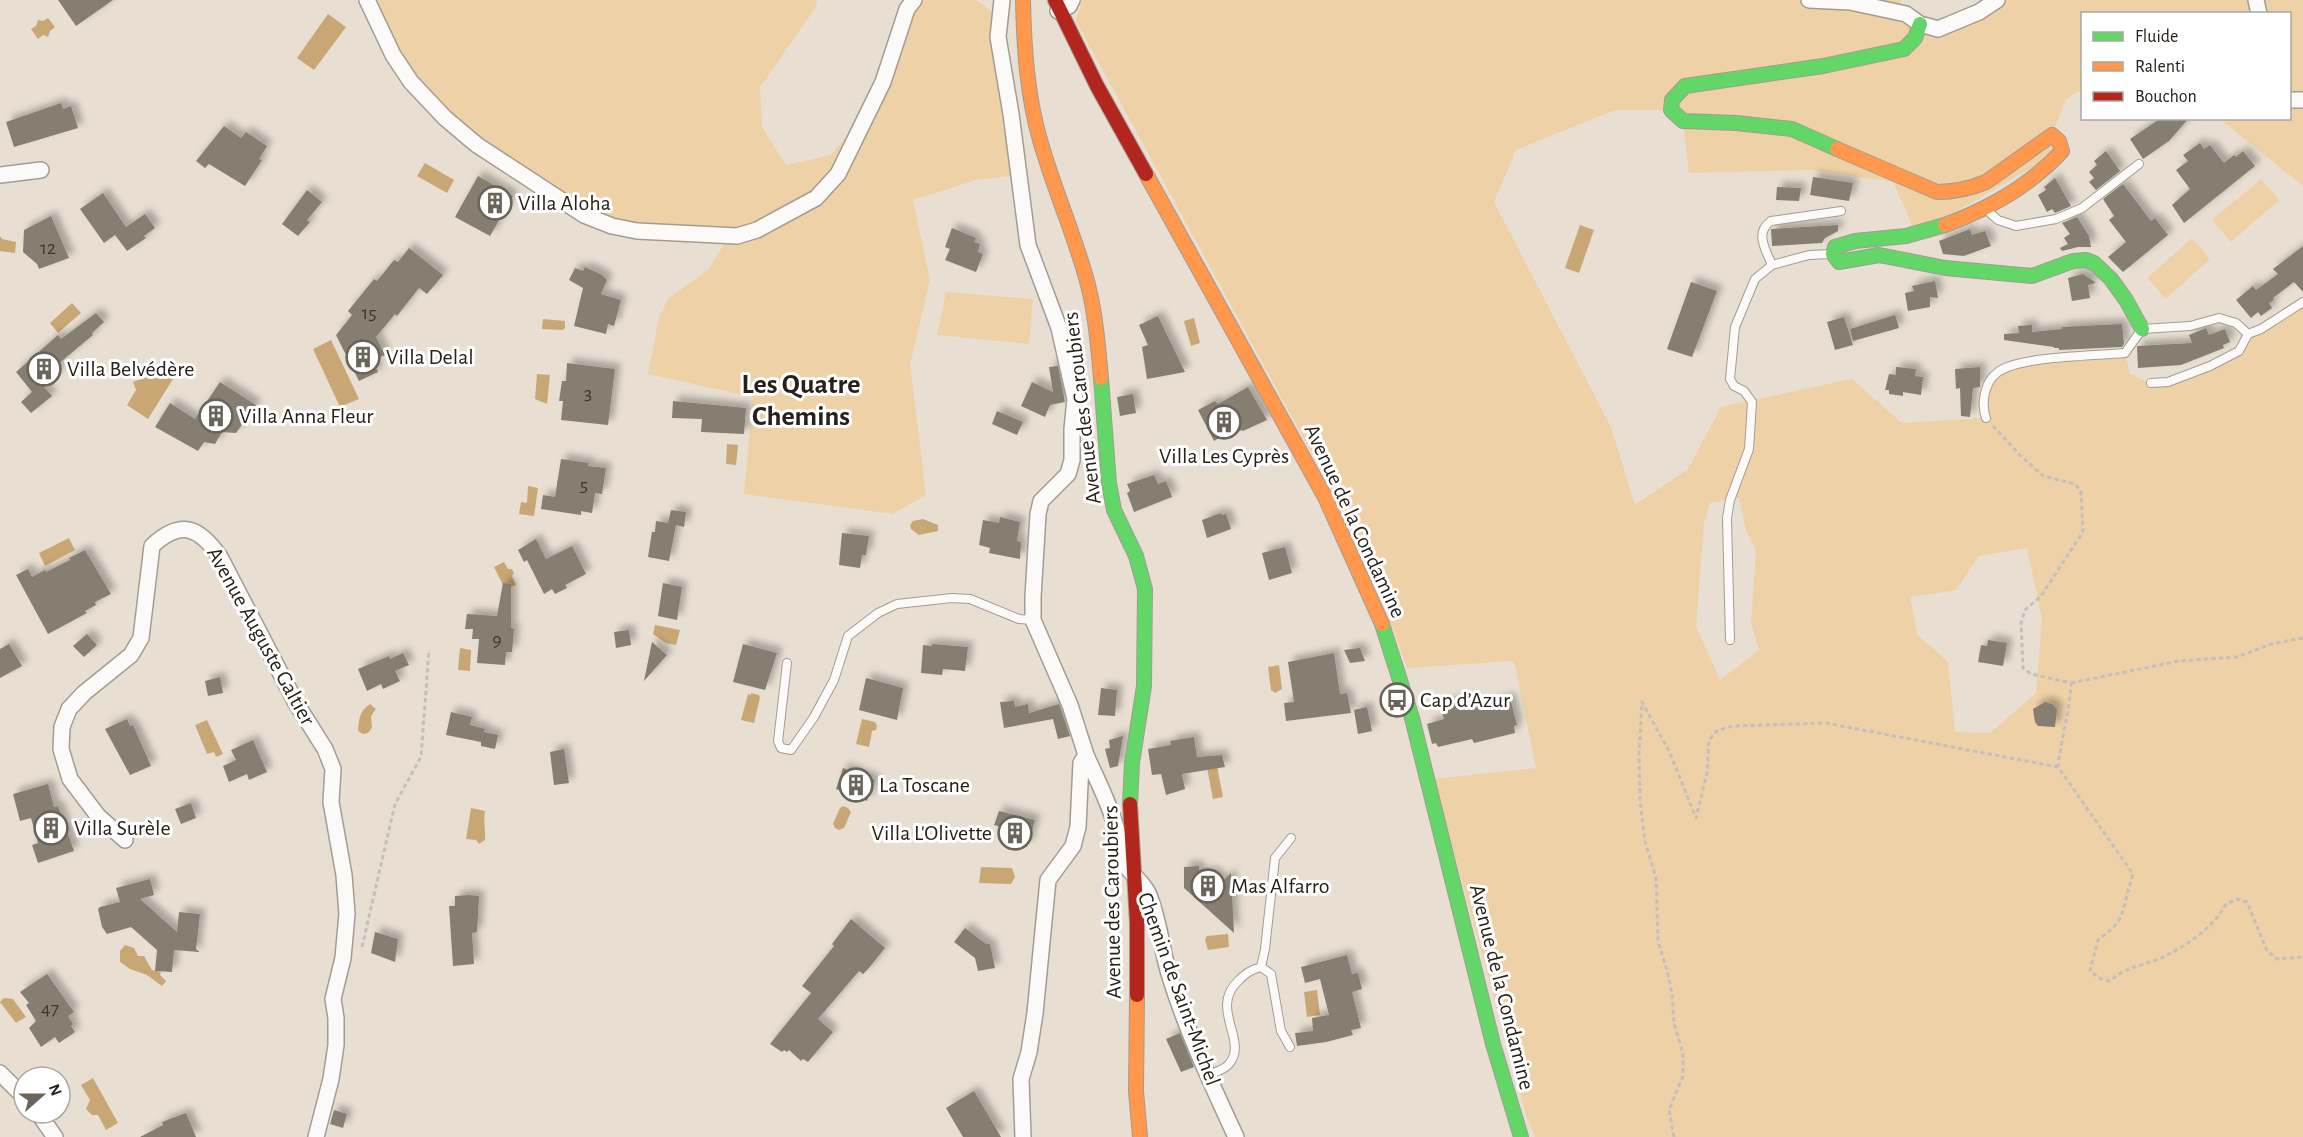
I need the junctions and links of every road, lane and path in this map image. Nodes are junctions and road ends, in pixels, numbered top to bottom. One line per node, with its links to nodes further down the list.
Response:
1 (367, 0): 2 (street)
2 (914, 0)
3 (1002, 0): 22 (street)
4 (1023, 0): 32 (street, Avenue des Caroubiers)
5 (1072, 0): 8 (street)
6 (1809, 0): 9 (street)
7 (1997, 0): 9 (street)
8 (1057, 5): 44 (street, Avenue de la Condamine)
9 (1920, 24): 13 (street)
10 (2139, 164): 13 (lane)
11 (41, 170): 12 (street)
12 (0, 175)
13 (1989, 205): 15 (street)
14 (1841, 211): 16 (lane)
15 (1833, 254): 16 (lane); 18 (street)
16 (1772, 265): 24 (lane)
17 (2303, 302): 19 (lane)
18 (2142, 328): 19 (lane); 21 (lane)
19 (2248, 334): 20 (lane)
20 (2151, 383)
21 (1986, 418): 27 (path)
22 (1034, 620): 26 (lane); 28 (street, Chemin de Saint-Michel)
23 (2303, 638): 27 (path)
24 (1730, 640)
25 (429, 650): 33 (path)
26 (788, 663)
27 (2071, 683): 29 (path)
28 (1086, 755): 32 (street, Chemin de Saint-Michel); 41 (street)
29 (2058, 767): 34 (path); 45 (path)
30 (1291, 838): 35 (lane)
31 (126, 840): 40 (street, Avenue Auguste Galtier)
32 (1135, 874): 38 (street, Chemin de Saint-Michel); 42 (street, Avenue des Caroubiers)
33 (360, 956)
34 (2303, 957)
35 (1261, 967): 36 (lane); 38 (lane)
36 (1290, 1047)
37 (0, 1073): 39 (street)
38 (1208, 1075): 43 (street, Chemin de Saint-Michel)
39 (12, 1085)
40 (316, 1137)
41 (1023, 1137)
42 (1140, 1137)
43 (1236, 1137)
44 (1521, 1137)
45 (1674, 1137)

